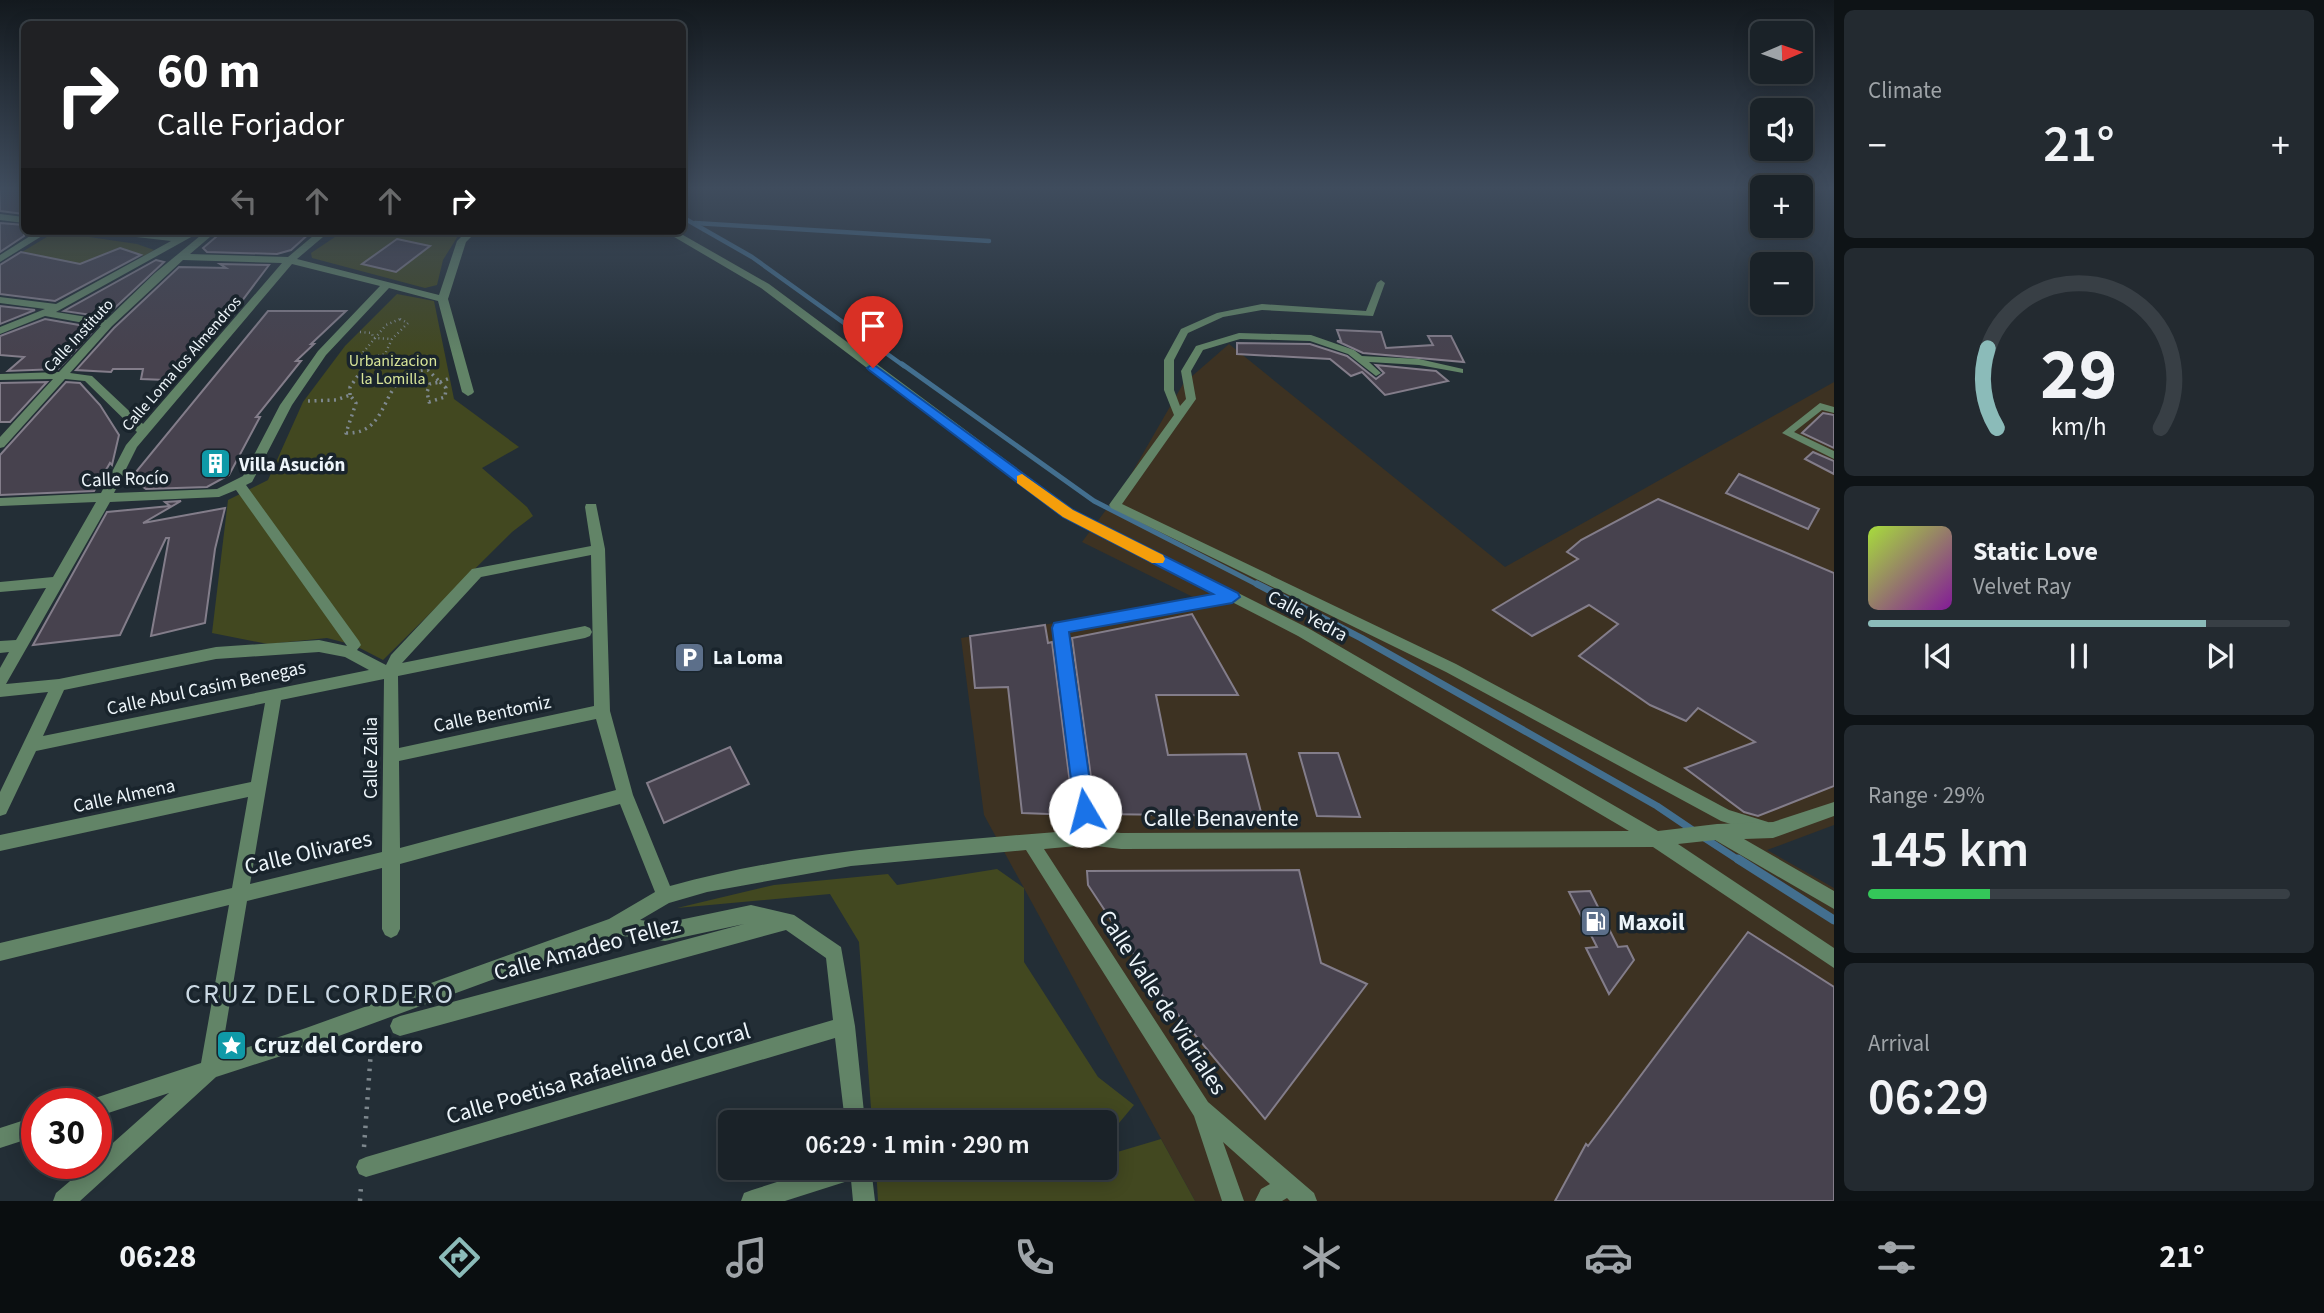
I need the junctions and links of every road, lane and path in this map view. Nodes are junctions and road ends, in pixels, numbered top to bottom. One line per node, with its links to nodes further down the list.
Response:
1 (26, 243): 9 (street)
2 (156, 243): 8 (street)
3 (187, 243): 8 (street)
4 (198, 243): 8 (street)
5 (310, 243): 10 (street, Calle Loma los Almendros)
6 (461, 243): 13 (street)
7 (691, 243): 45 (street, Calle Yedra)
8 (182, 250): 10 (street); 15 (street); 17 (street, Calle Instituto)
9 (0, 259)
10 (290, 260): 12 (street); 35 (street, Calle Loma los Almendros)
11 (1381, 283): 34 (lane)
12 (387, 285): 13 (street); 18 (street)
13 (443, 299): 25 (street)
14 (0, 300): 15 (street)
15 (56, 307): 16 (street)
16 (45, 313): 17 (street); 19 (street)
17 (108, 324): 27 (street, Calle Instituto)
18 (343, 330): 20 (path); 32 (street)
19 (0, 331)
20 (373, 338): 21 (path); 21 (path); 22 (path)
21 (392, 339): 22 (path)
22 (370, 358): 31 (path)
23 (1360, 359): 24 (lane); 26 (lane); 34 (lane)
24 (1460, 370)
25 (461, 373): 29 (path); 30 (street)
26 (1376, 373)
27 (61, 375): 28 (street); 35 (street); 36 (street, Calle Instituto)
28 (0, 377)
29 (438, 382): 29 (path); 31 (path)
30 (468, 392)
31 (350, 395): 32 (path)
32 (288, 402): 38 (street)
33 (1834, 410): 37 (lane)
34 (1179, 415): 62 (lane)
35 (143, 431): 39 (street, Calle Loma los Almendros)
36 (2, 439)
37 (1834, 455)
38 (243, 481): 39 (street, Calle Rocío); 47 (street)
39 (106, 497): 40 (street, Calle Rocío); 43 (street, Calle Loma los Almendros)
40 (0, 502)
41 (591, 506): 42 (street)
42 (598, 549): 50 (street); 55 (street)
43 (57, 582): 44 (street); 48 (street, Calle Loma los Almendros)
44 (0, 587)
45 (1232, 597): 64 (street); 65 (street, Calle Yedra)
46 (585, 632): 50 (street, Calle Abul Casim Benegas)
47 (354, 645)
48 (19, 646): 49 (street); 51 (street, Calle Loma los Almendros)
49 (0, 648)
50 (388, 672): 52 (street); 54 (street, Calle Abul Casim Benegas); 57 (street, Calle Zalia)
51 (0, 681)
52 (59, 685): 53 (street); 56 (street)
53 (0, 691)
54 (274, 695): 56 (street, Calle Abul Casim Benegas); 58 (street)
55 (602, 711): 57 (street, Calle Bentomiz); 59 (street)
56 (30, 745): 60 (street)
57 (392, 756): 68 (street, Calle Zalia)
58 (257, 788): 67 (street, Calle Almena); 69 (street)
59 (625, 795): 68 (street, Calle Olivares); 70 (street)
60 (0, 809)
61 (1834, 809): 62 (street, Calle Benavente)
62 (1773, 830): 63 (street, Calle Benavente)
63 (1717, 832): 65 (street, Calle Benavente); 71 (street)
64 (1088, 837): 65 (street, Calle Benavente); 66 (street, Calle Benavente)
65 (1656, 839): 76 (street, Calle Yedra)
66 (1030, 841): 70 (street, Calle Benavente); 81 (street, Calle Valle de Vidriales)
67 (0, 843)
68 (391, 858): 69 (street, Calle Olivares); 74 (street, Calle Zalia)
69 (239, 894): 75 (street, Calle Olivares); 79 (street)
70 (665, 896): 73 (street, Calle Benavente)
71 (1834, 901)
72 (788, 921): 73 (street, Calle Amadeo Tellez); 77 (street, Calle Amadeo Tellez); 78 (street, Calle Amadeo Tellez)
73 (614, 926): 79 (street, Calle Benavente)
74 (391, 929)
75 (0, 952)
76 (1834, 959)
77 (400, 1026): 85 (path)
78 (845, 1026): 82 (street, Calle Amadeo Tellez); 85 (street, Calle Poetisa Rafaelina del Corral)
79 (209, 1071): 80 (street, Calle Benavente); 89 (street)
80 (112, 1102)
81 (1201, 1109): 88 (street, Calle Valle de Vidriales); 93 (street)
82 (854, 1110)
83 (21, 1131): 84 (street)
84 (0, 1138)
85 (364, 1167): 90 (path)
86 (818, 1180): 91 (street)
87 (861, 1180): 92 (street)
88 (1296, 1195): 94 (street)
89 (64, 1201)
90 (360, 1201)
91 (752, 1201)
92 (864, 1201)
93 (1233, 1201)
94 (1266, 1201)

